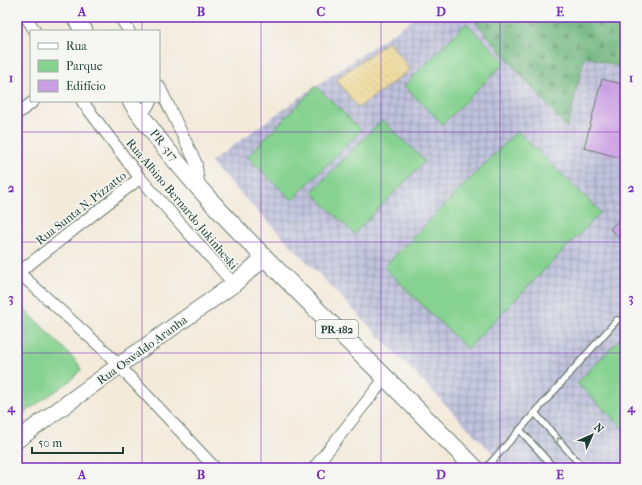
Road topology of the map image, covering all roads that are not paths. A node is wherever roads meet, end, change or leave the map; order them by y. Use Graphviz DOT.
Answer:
graph roads {
  1 [pos="26,17"];
  2 [pos="75,17"];
  3 [pos="120,17"];
  4 [pos="34,30"];
  5 [pos="83,30"];
  6 [pos="128,30"];
  7 [pos="160,90"];
  8 [pos="33,102"];
  9 [pos="83,102"];
  10 [pos="132,102"];
  11 [pos="150,102"];
  12 [pos="17,114"];
  13 [pos="141,116"];
  14 [pos="140,178"];
  15 [pos="199,189"];
  16 [pos="264,258"];
  17 [pos="18,272"];
  18 [pos="234,284"];
  19 [pos="617,320"];
  20 [pos="118,366"];
  21 [pos="386,377"];
  22 [pos="535,413"];
  23 [pos="520,430"];
  24 [pos="17,440"];
  25 [pos="215,468"];
  26 [pos="314,468"];
  27 [pos="475,468"];
  28 [pos="486,468"];
  29 [pos="554,468"];
  30 [pos="583,468"];
  1 -- 4 [label="street"];
  2 -- 5 [label="main road"];
  3 -- 6 [label="street"];
  7 -- 15 [label="street"];
  8 -- 12 [label="street"];
  9 -- 14 [label="street, Rua Albino Bernardo Jukinheski"];
  10 -- 13 [label="main road, PR -317 / PR-182"];
  11 -- 13 [label="street"];
  13 -- 15 [label="main road, PR -317 / PR-182"];
  14 -- 17 [label="street, Rua Sunta N. Pizzatto"];
  14 -- 18 [label="street, Rua Albino Bernardo Jukinheski"];
  15 -- 16 [label="main road, PR-182 / PR-182"];
  16 -- 18 [label="street, Rua Oswaldo Aranha"];
  16 -- 21 [label="main road, PR-182 / PR-182"];
  17 -- 20 [label="street"];
  18 -- 20 [label="street, Rua Oswaldo Aranha"];
  19 -- 22 [label="lane"];
  20 -- 24 [label="street, Rua Oswaldo Aranha"];
  20 -- 25 [label="street"];
  21 -- 26 [label="street"];
  21 -- 27 [label="main road, PR-182 / PR-182"];
  22 -- 23 [label="lane"];
  30 -- 22 [label="lane, one-way"];
  23 -- 28 [label="lane"];
  23 -- 29 [label="lane"];
}
